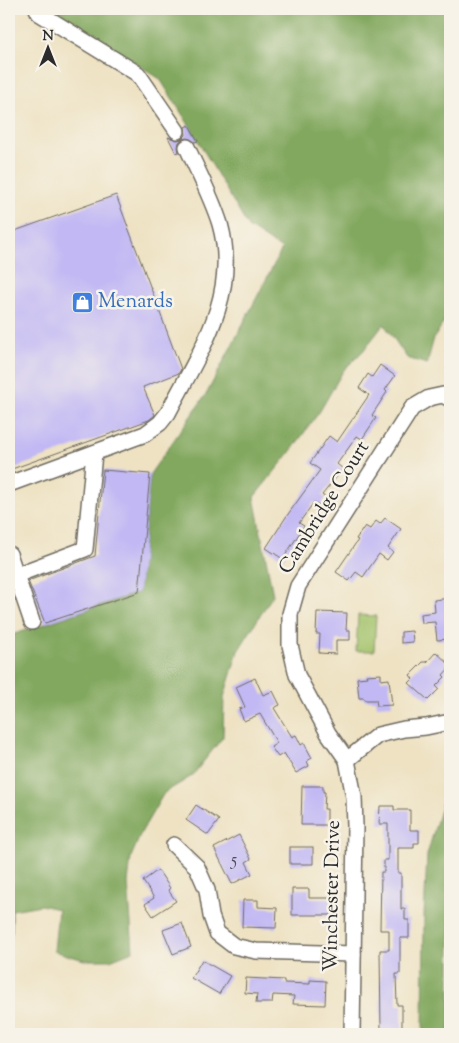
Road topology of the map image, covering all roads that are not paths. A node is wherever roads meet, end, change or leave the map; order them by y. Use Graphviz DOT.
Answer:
graph roads {
  1 [pos="37,9"];
  2 [pos="177,131"];
  3 [pos="187,147"];
  4 [pos="450,398"];
  5 [pos="94,453"];
  6 [pos="9,484"];
  7 [pos="9,554"];
  8 [pos="16,575"];
  9 [pos="32,622"];
  10 [pos="450,722"];
  11 [pos="347,760"];
  12 [pos="174,845"];
  13 [pos="353,954"];
  14 [pos="352,1034"];
  1 -- 2 [label="street"];
  3 -- 5 [label="street"];
  4 -- 11 [label="street, Cambridge Court"];
  5 -- 6 [label="street"];
  5 -- 8 [label="street"];
  7 -- 8 [label="street"];
  8 -- 9 [label="street"];
  10 -- 11 [label="street"];
  11 -- 13 [label="street, Winchester Drive"];
  12 -- 13 [label="street"];
  13 -- 14 [label="street, Winchester Drive"];
}
